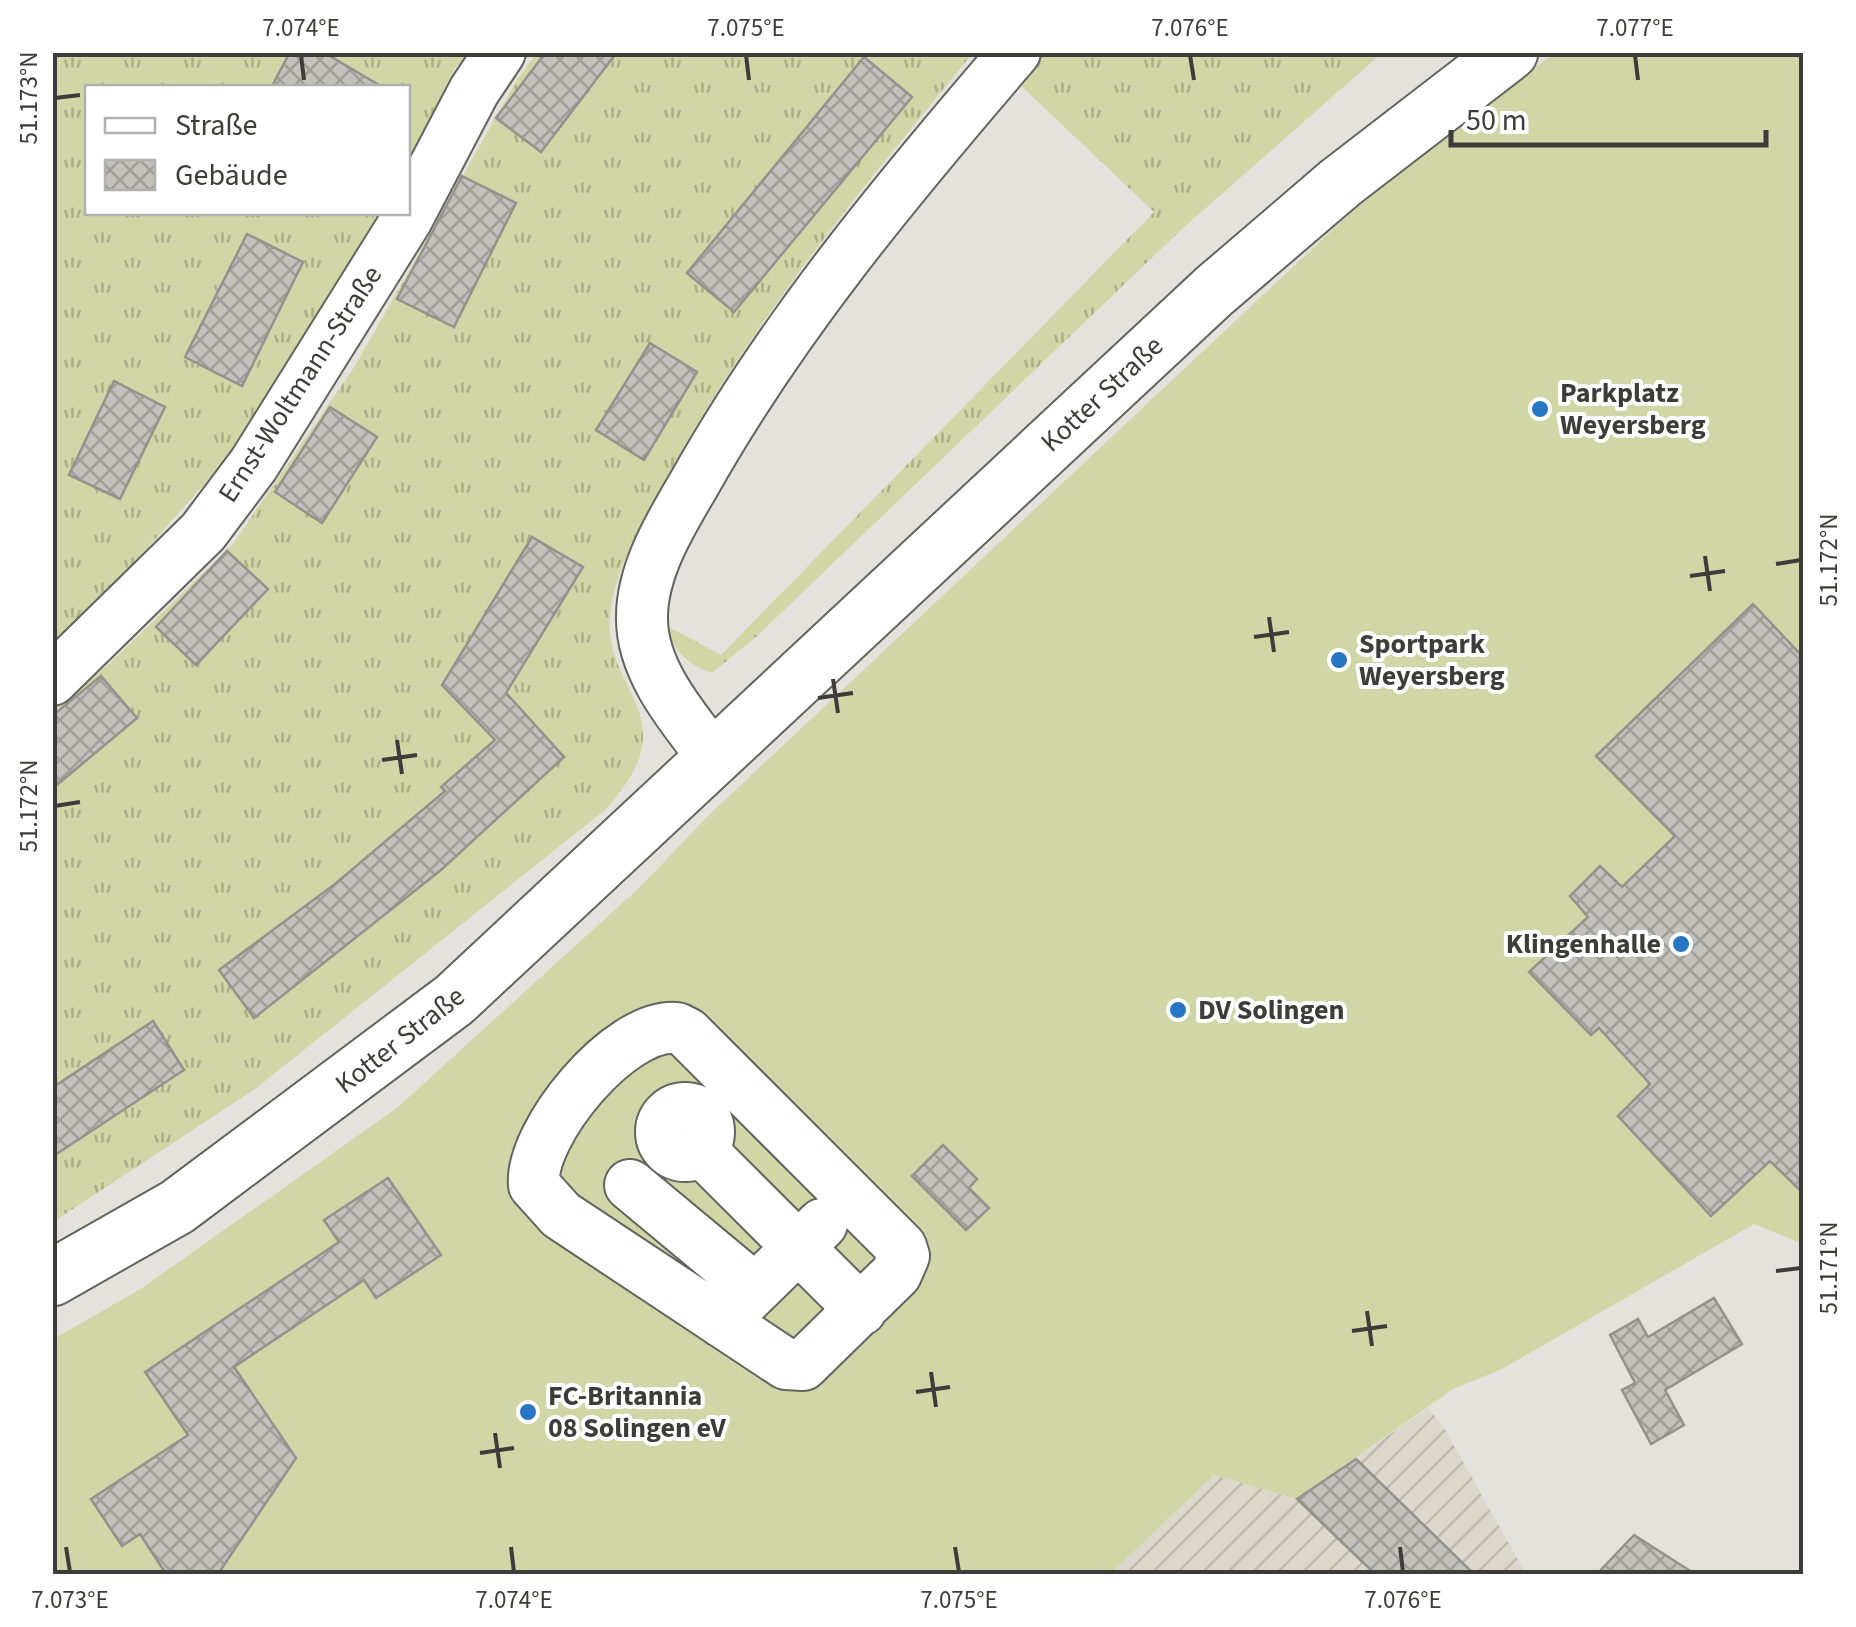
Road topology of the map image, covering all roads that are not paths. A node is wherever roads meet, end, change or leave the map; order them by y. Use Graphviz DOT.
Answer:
graph roads {
  1 [pos="500,52"];
  2 [pos="1016,52"];
  3 [pos="1510,52"];
  4 [pos="410,213"];
  5 [pos="409,215"];
  6 [pos="52,680"];
  7 [pos="713,757"];
  8 [pos="608,1054"];
  9 [pos="774,1120"];
  10 [pos="709,1142"];
  11 [pos="630,1185"];
  12 [pos="850,1196"];
  13 [pos="585,1230"];
  14 [pos="798,1247"];
  15 [pos="713,1254"];
  16 [pos="52,1278"];
  17 [pos="739,1305"];
  18 [pos="860,1310"];
  1 -- 4 [label="street, Ernst-Woltmann-Straße"];
  2 -- 7 [label="street"];
  3 -- 7 [label="street, Kotter Straße"];
  5 -- 6 [label="street, Ernst-Woltmann-Straße"];
  7 -- 16 [label="street, Kotter Straße"];
  8 -- 10 [label="street"];
  8 -- 10 [label="street"];
  8 -- 13 [label="street"];
  9 -- 10 [label="street"];
  9 -- 10 [label="street"];
  9 -- 12 [label="street"];
  10 -- 11 [label="street"];
  10 -- 14 [label="street"];
  10 -- 15 [label="street"];
  11 -- 13 [label="street"];
  11 -- 15 [label="street"];
  12 -- 14 [label="street"];
  12 -- 18 [label="street"];
  13 -- 17 [label="street"];
  14 -- 17 [label="street"];
  14 -- 18 [label="street"];
  15 -- 17 [label="street"];
  17 -- 18 [label="street"];
}
